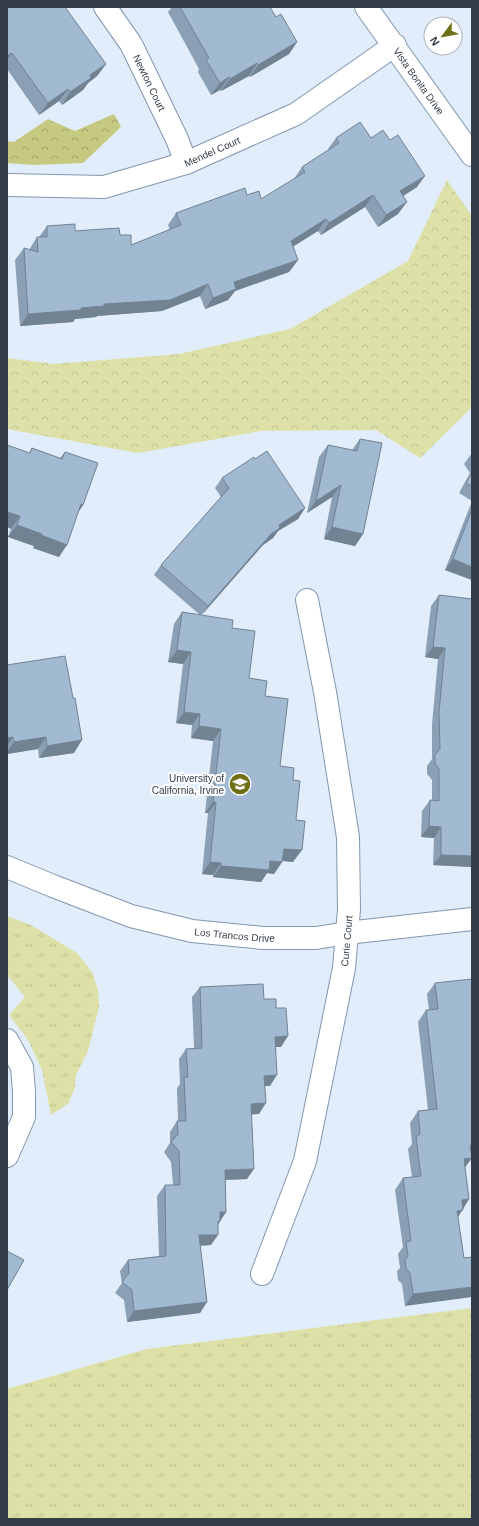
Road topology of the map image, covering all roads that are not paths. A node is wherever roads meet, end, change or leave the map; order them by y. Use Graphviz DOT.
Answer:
graph roads {
  1 [pos="105,7"];
  2 [pos="366,7"];
  3 [pos="395,45"];
  4 [pos="472,154"];
  5 [pos="186,163"];
  6 [pos="7,185"];
  7 [pos="307,600"];
  8 [pos="7,868"];
  9 [pos="472,919"];
  10 [pos="348,933"];
  11 [pos="7,1040"];
  12 [pos="7,1156"];
  13 [pos="262,1274"];
  1 -- 5 [label="street, Newton Court"];
  2 -- 3 [label="street, Vista Bonita Drive"];
  3 -- 4 [label="street, Vista Bonita Drive"];
  3 -- 5 [label="street, Mendel Court"];
  5 -- 6 [label="street, Mendel Court"];
  7 -- 10 [label="street, Curie Court"];
  8 -- 10 [label="street, Los Trancos Drive"];
  9 -- 10 [label="street, Los Trancos Drive"];
  10 -- 13 [label="street, Curie Court"];
  11 -- 12 [label="street"];
}
